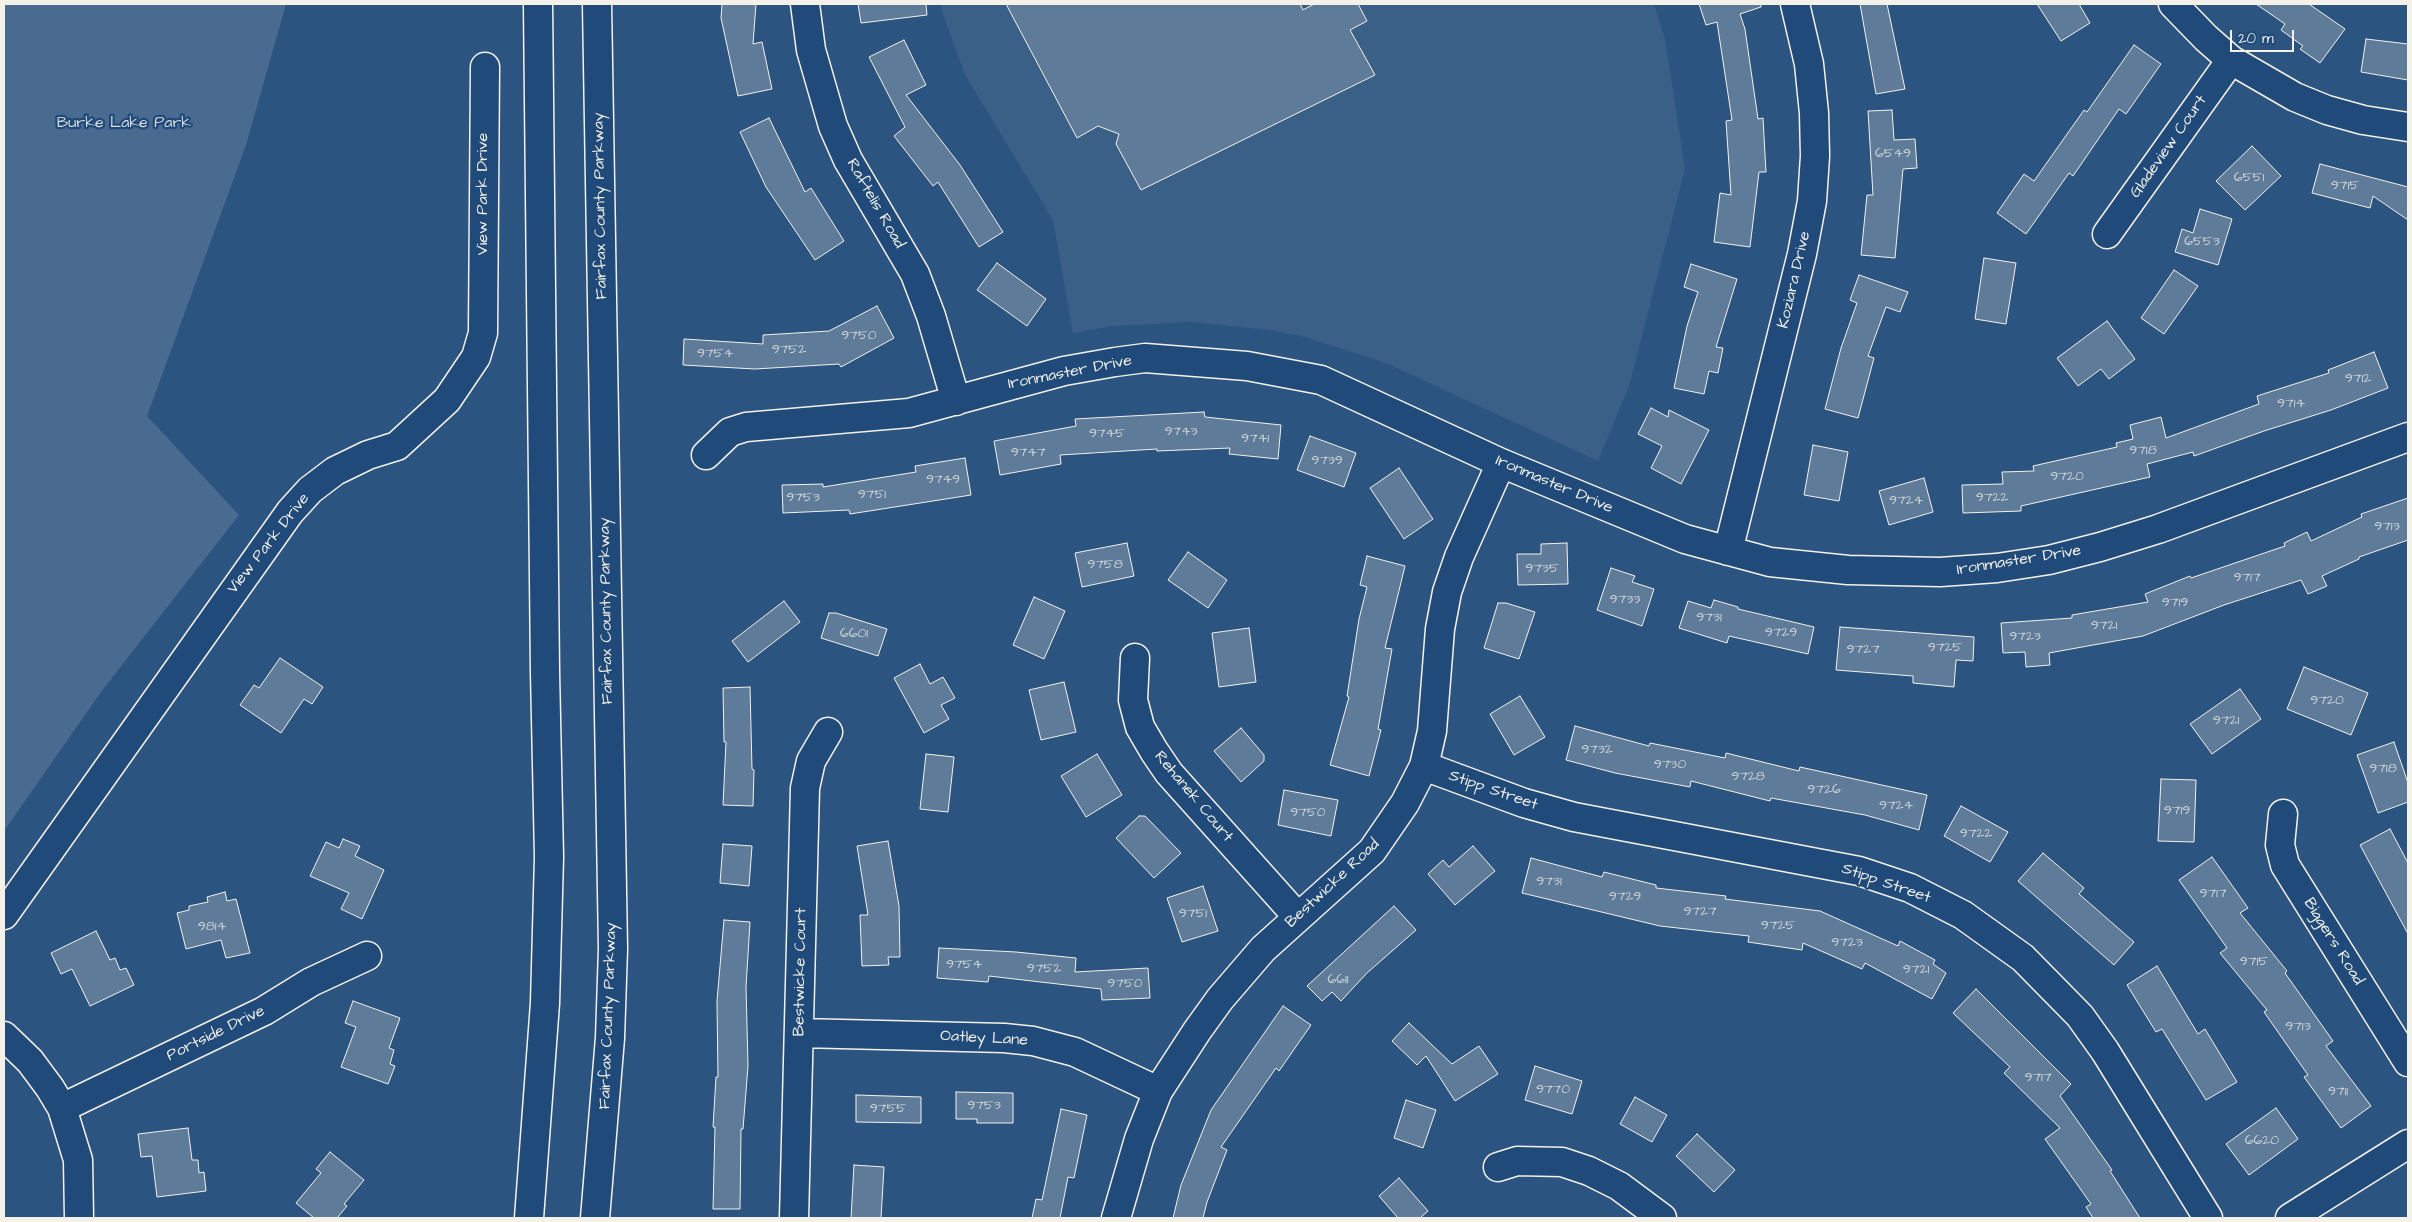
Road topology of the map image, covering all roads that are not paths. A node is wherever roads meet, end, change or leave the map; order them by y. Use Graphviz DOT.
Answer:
graph roads {
  1 [pos="538,4"];
  2 [pos="597,4"];
  3 [pos="805,4"];
  4 [pos="1795,4"];
  5 [pos="2173,4"];
  6 [pos="2231,60"];
  7 [pos="485,67"];
  8 [pos="2408,127"];
  9 [pos="2107,234"];
  10 [pos="956,401"];
  11 [pos="2408,437"];
  12 [pos="706,455"];
  13 [pos="1502,463"];
  14 [pos="1728,551"];
  15 [pos="1135,658"];
  16 [pos="828,732"];
  17 [pos="1424,766"];
  18 [pos="2284,814"];
  19 [pos="4,915"];
  20 [pos="1297,916"];
  21 [pos="367,956"];
  22 [pos="800,1033"];
  23 [pos="4,1036"];
  24 [pos="2408,1062"];
  25 [pos="1158,1091"];
  26 [pos="62,1108"];
  27 [pos="2408,1144"];
  28 [pos="1498,1167"];
  29 [pos="79,1218"];
  30 [pos="529,1218"];
  31 [pos="596,1218"];
  32 [pos="794,1218"];
  33 [pos="1116,1218"];
  34 [pos="1662,1218"];
  35 [pos="2208,1218"];
  36 [pos="2290,1218"];
  1 -- 30 [label="main road"];
  2 -- 31 [label="main road, Fairfax County Parkway"];
  3 -- 10 [label="main road, Raftelis Road"];
  4 -- 14 [label="main road, Koziara Drive"];
  5 -- 6 [label="main road"];
  6 -- 8 [label="main road"];
  6 -- 9 [label="main road, Gladeview Court"];
  7 -- 19 [label="main road, View Park Drive"];
  10 -- 12 [label="main road, Ironmaster Drive"];
  10 -- 13 [label="main road, Ironmaster Drive"];
  11 -- 14 [label="main road, Ironmaster Drive"];
  13 -- 14 [label="main road, Ironmaster Drive"];
  13 -- 17 [label="main road, Bestwicke Road"];
  15 -- 20 [label="main road, Rehanek Court"];
  16 -- 22 [label="main road, Bestwicke Court"];
  17 -- 20 [label="main road, Bestwicke Road"];
  17 -- 35 [label="main road, Stipp Street"];
  18 -- 24 [label="main road, Biggers Road"];
  20 -- 25 [label="main road, Bestwicke Road"];
  21 -- 26 [label="main road, Portside Drive"];
  22 -- 25 [label="main road, Oatley Lane"];
  22 -- 32 [label="main road, Bestwicke Court"];
  23 -- 26 [label="main road"];
  25 -- 33 [label="main road, Bestwicke Road"];
  26 -- 29 [label="main road"];
  27 -- 36 [label="main road"];
  28 -- 34 [label="main road"];
}
